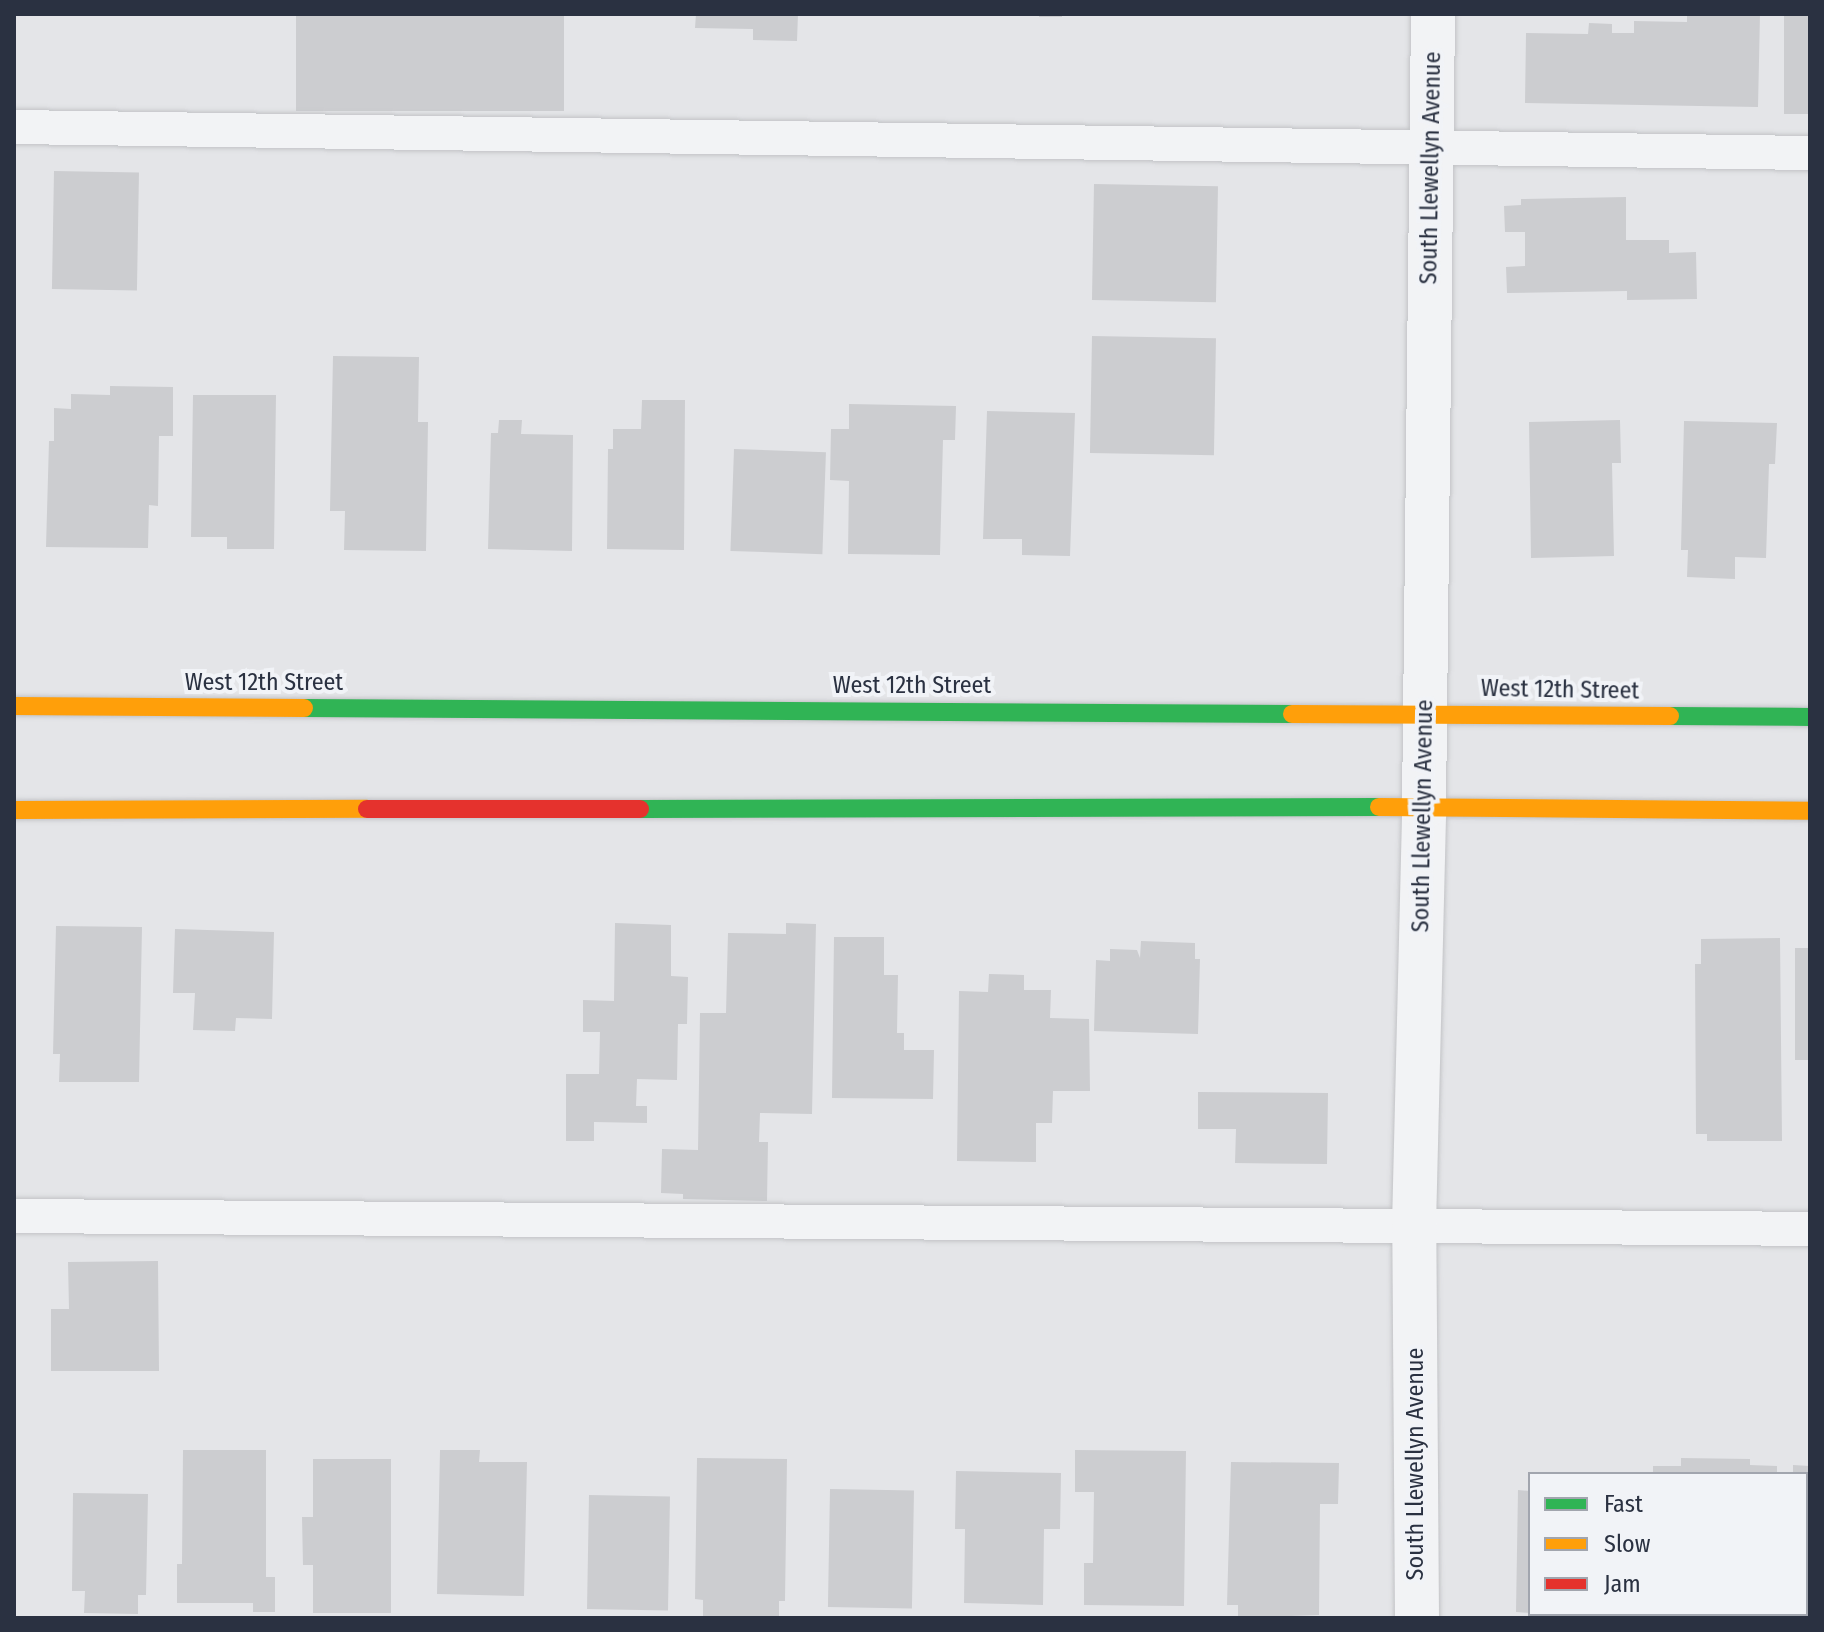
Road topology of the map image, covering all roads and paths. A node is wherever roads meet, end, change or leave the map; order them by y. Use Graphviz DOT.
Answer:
graph roads {
  1 [pos="1433,14"];
  2 [pos="14,127"];
  3 [pos="1431,149"];
  4 [pos="1810,153"];
  5 [pos="14,706"];
  6 [pos="1424,713"];
  7 [pos="1810,717"];
  8 [pos="1424,807"];
  9 [pos="14,810"];
  10 [pos="1810,811"];
  11 [pos="14,1216"];
  12 [pos="1414,1226"];
  13 [pos="1810,1229"];
  14 [pos="1417,1618"];
  1 -- 3 [label="street, South Llewellyn Avenue"];
  2 -- 3 [label="lane"];
  3 -- 4 [label="lane"];
  3 -- 6 [label="street, South Llewellyn Avenue"];
  5 -- 6 [label="main road, West 12th Street"];
  6 -- 7 [label="main road, West 12th Street"];
  6 -- 8 [label="street, South Llewellyn Avenue"];
  8 -- 9 [label="main road"];
  8 -- 10 [label="main road"];
  8 -- 12 [label="street, South Llewellyn Avenue"];
  11 -- 12 [label="lane"];
  12 -- 13 [label="lane"];
  12 -- 14 [label="street, South Llewellyn Avenue"];
}
